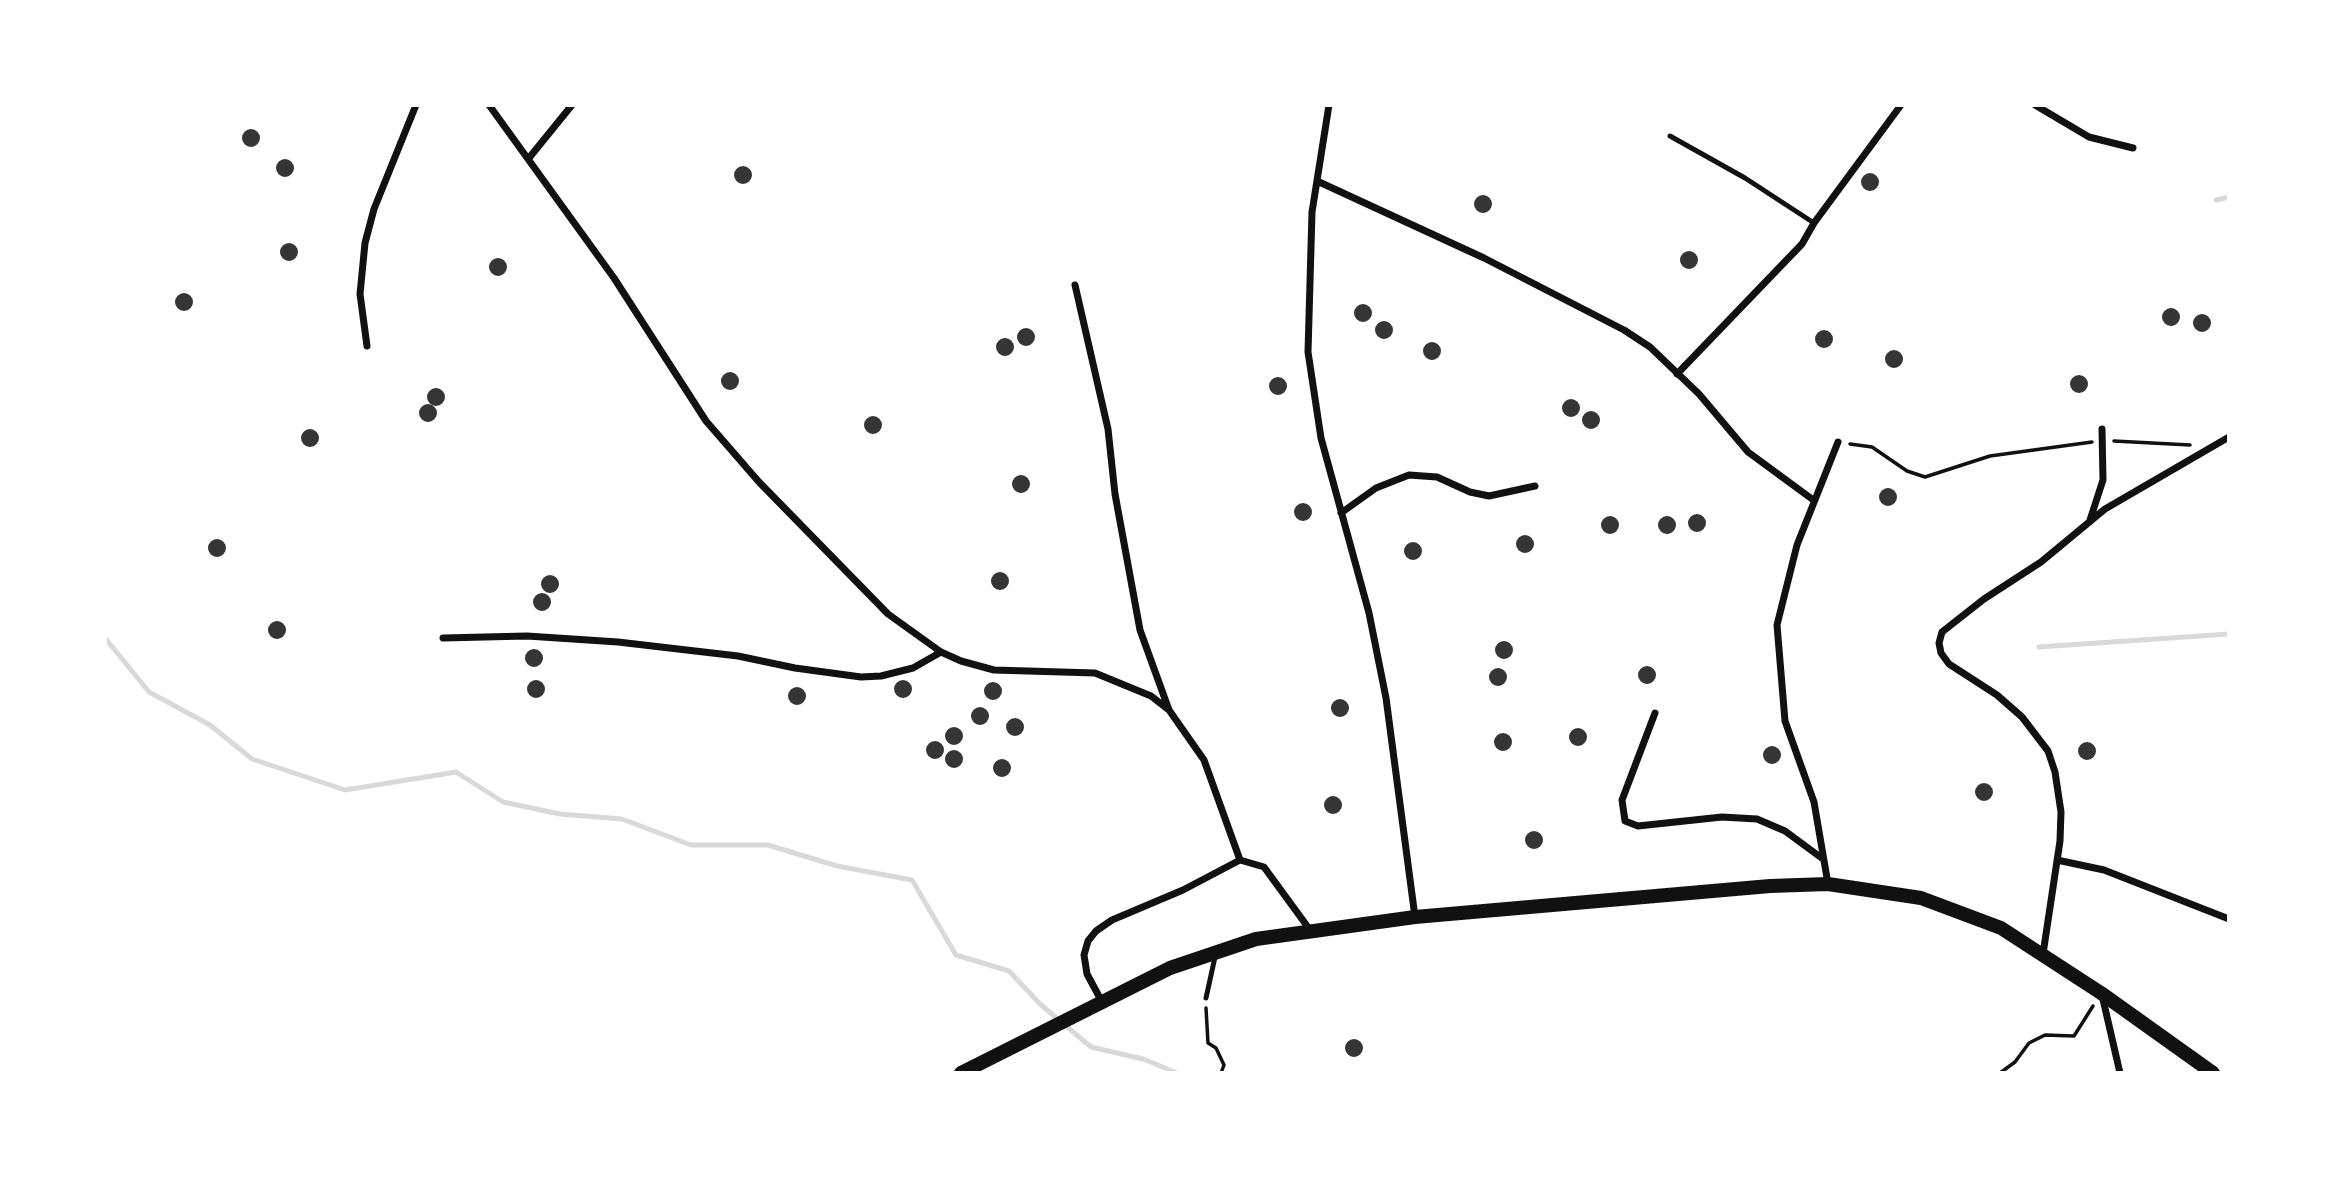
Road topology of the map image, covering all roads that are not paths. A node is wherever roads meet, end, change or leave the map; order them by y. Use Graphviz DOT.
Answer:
graph roads {
  1 [pos="416,105"];
  2 [pos="489,105"];
  3 [pos="572,105"];
  4 [pos="1329,105"];
  5 [pos="1901,105"];
  6 [pos="2035,105"];
  7 [pos="1670,136"];
  8 [pos="2133,148"];
  9 [pos="529,158"];
  10 [pos="1317,181"];
  11 [pos="1814,223"];
  12 [pos="1075,285"];
  13 [pos="368,346"];
  14 [pos="1677,374"];
  15 [pos="2102,429"];
  16 [pos="2229,437"];
  17 [pos="1838,442"];
  18 [pos="1535,486"];
  19 [pos="1812,499"];
  20 [pos="1340,513"];
  21 [pos="2090,521"];
  22 [pos="443,638"];
  23 [pos="941,652"];
  24 [pos="1169,710"];
  25 [pos="1655,713"];
  26 [pos="1823,859"];
  27 [pos="1240,860"];
  28 [pos="2057,860"];
  29 [pos="1828,884"];
  30 [pos="1415,917"];
  31 [pos="2229,919"];
  32 [pos="1310,930"];
  33 [pos="1216,950"];
  34 [pos="2043,954"];
  35 [pos="2101,993"];
  36 [pos="1206,998"];
  37 [pos="1095,1004"];
  38 [pos="961,1073"];
  39 [pos="2120,1073"];
  40 [pos="2213,1073"];
  1 -- 13 [label="street"];
  2 -- 9 [label="street"];
  3 -- 9 [label="street"];
  4 -- 10 [label="street"];
  5 -- 11 [label="street"];
  6 -- 8 [label="street"];
  7 -- 11 [label="lane"];
  9 -- 23 [label="street"];
  10 -- 14 [label="street"];
  10 -- 20 [label="street"];
  11 -- 14 [label="street"];
  12 -- 24 [label="street"];
  14 -- 19 [label="street"];
  15 -- 21 [label="street"];
  16 -- 21 [label="street"];
  17 -- 19 [label="street"];
  18 -- 20 [label="street"];
  19 -- 26 [label="street"];
  20 -- 30 [label="street"];
  21 -- 28 [label="street"];
  22 -- 23 [label="street"];
  23 -- 24 [label="street"];
  24 -- 27 [label="street"];
  25 -- 26 [label="street"];
  26 -- 29 [label="street"];
  27 -- 32 [label="street"];
  27 -- 37 [label="street"];
  28 -- 31 [label="street"];
  28 -- 34 [label="street"];
  29 -- 30 [label="main road"];
  29 -- 34 [label="main road"];
  30 -- 32 [label="main road"];
  32 -- 33 [label="main road"];
  33 -- 36 [label="lane"];
  33 -- 37 [label="main road"];
  34 -- 35 [label="main road"];
  35 -- 39 [label="street"];
  35 -- 40 [label="main road"];
  37 -- 38 [label="main road"];
}
